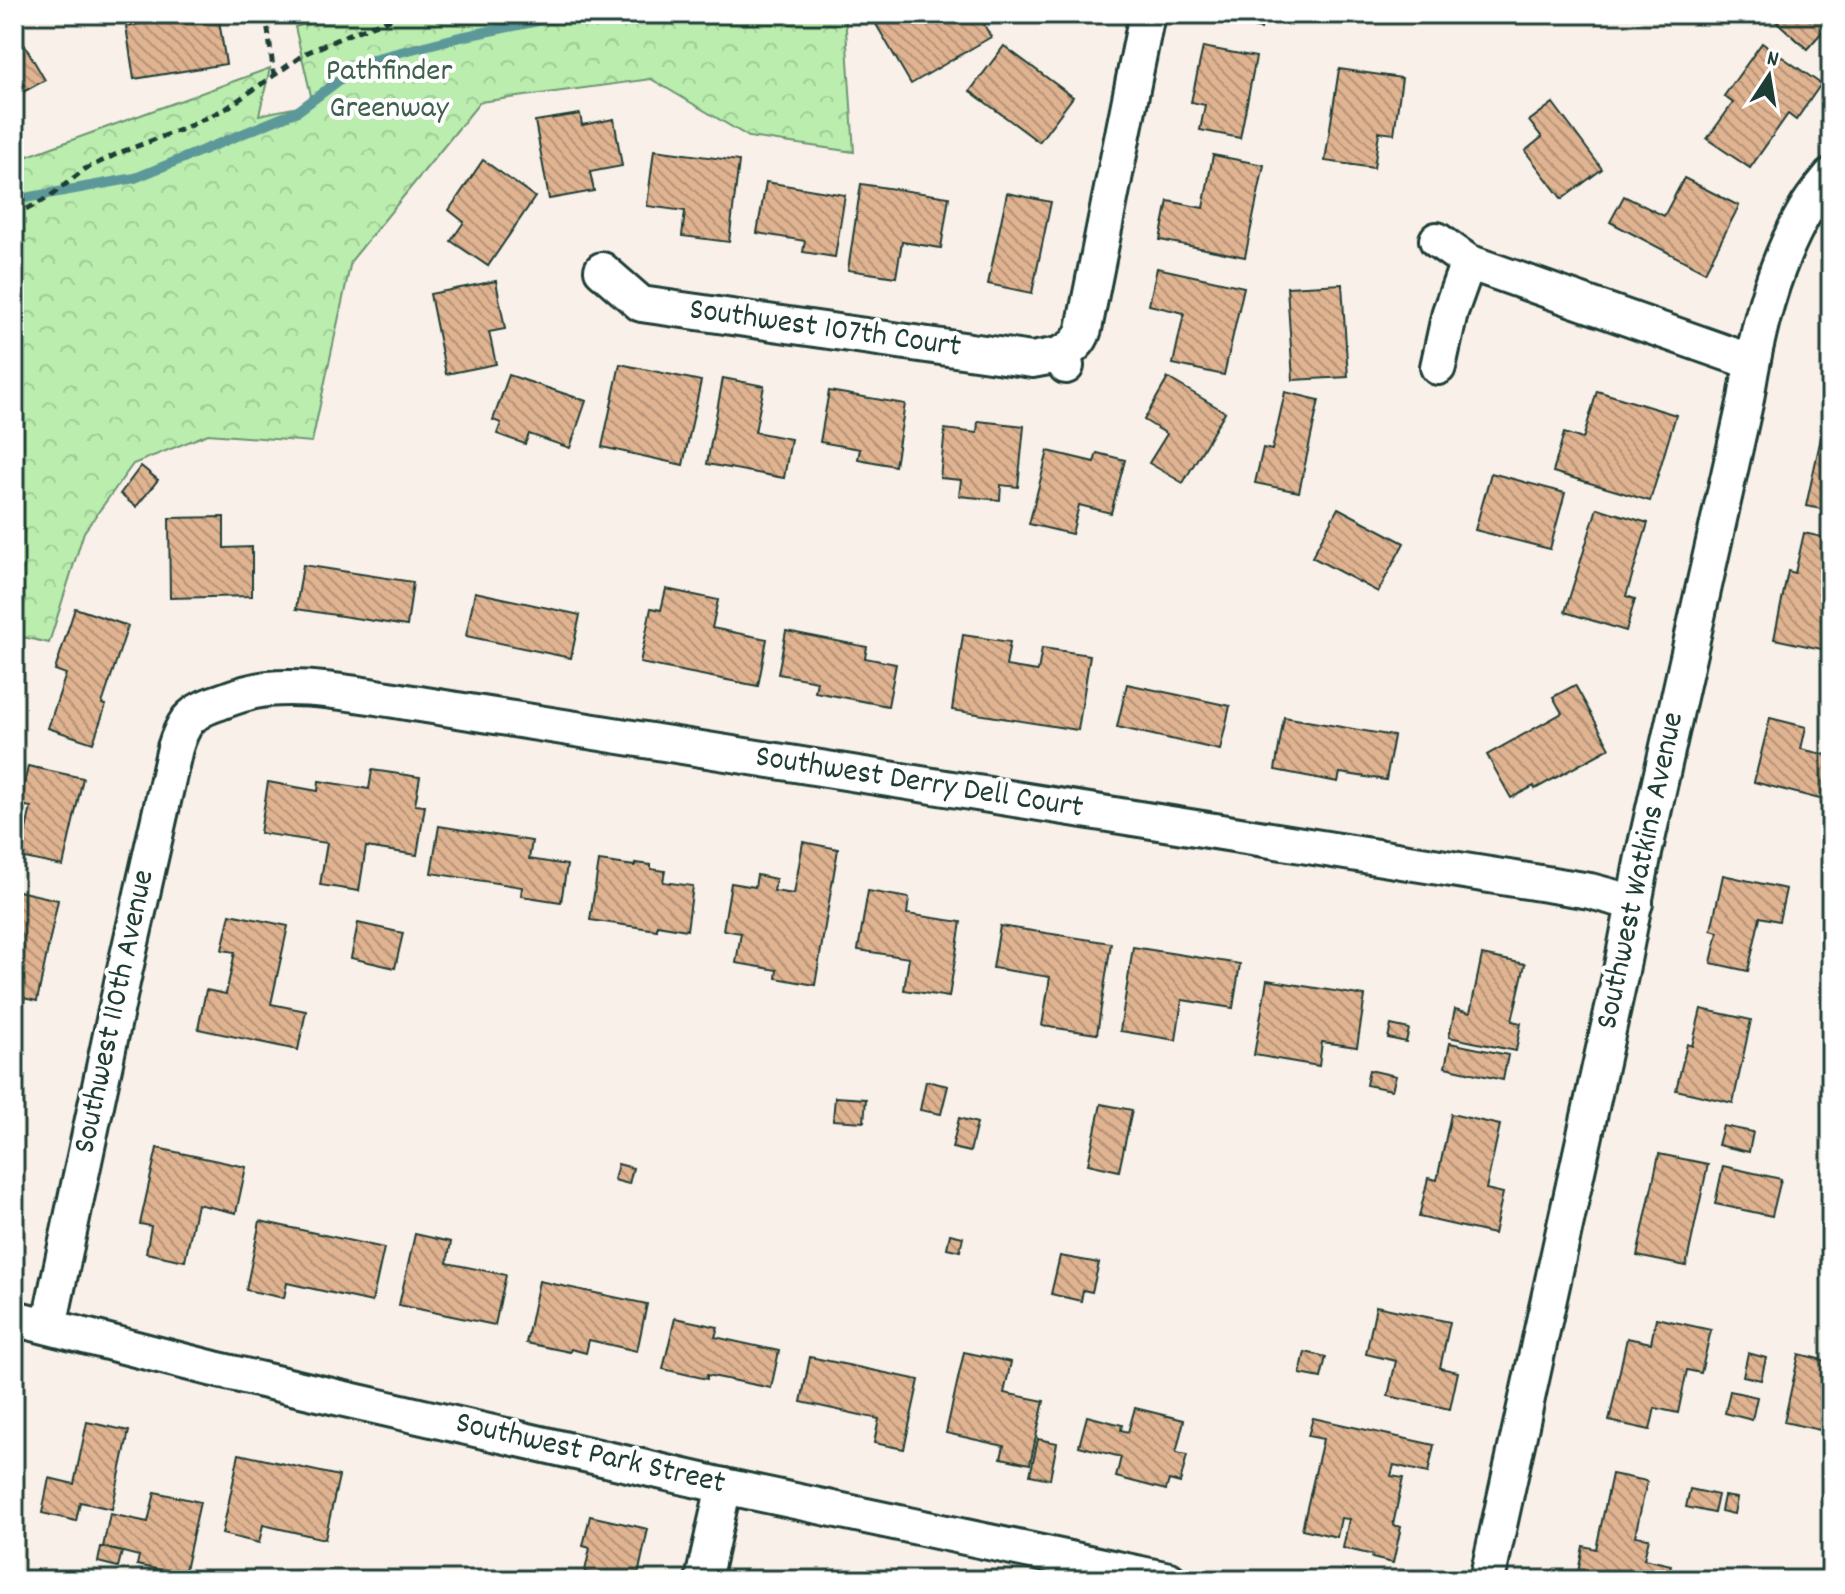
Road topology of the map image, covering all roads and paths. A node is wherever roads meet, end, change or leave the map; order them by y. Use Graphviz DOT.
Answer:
graph roads {
  1 [pos="266,14"];
  2 [pos="405,14"];
  3 [pos="1147,14"];
  4 [pos="275,77"];
  5 [pos="1831,176"];
  6 [pos="14,216"];
  7 [pos="1437,240"];
  8 [pos="1468,262"];
  9 [pos="602,270"];
  10 [pos="1752,362"];
  11 [pos="1438,367"];
  12 [pos="204,708"];
  13 [pos="1635,903"];
  14 [pos="14,1318"];
  15 [pos="49,1326"];
  16 [pos="724,1486"];
  17 [pos="703,1580"];
  18 [pos="1169,1580"];
  19 [pos="1487,1580"];
  1 -- 4 [label="path"];
  2 -- 4 [label="path"];
  3 -- 9 [label="street, Southwest 107th Court"];
  4 -- 6 [label="path"];
  5 -- 10 [label="street, Southwest Watkins Avenue"];
  7 -- 8 [label="street"];
  8 -- 10 [label="street"];
  8 -- 11 [label="street"];
  10 -- 13 [label="street, Southwest Watkins Avenue"];
  12 -- 13 [label="street, Southwest Derry Dell Court"];
  12 -- 15 [label="street, Southwest 110th Avenue"];
  13 -- 19 [label="street, Southwest Watkins Avenue"];
  14 -- 15 [label="street, Southwest Park Street"];
  15 -- 16 [label="street, Southwest Park Street"];
  16 -- 17 [label="street"];
  16 -- 18 [label="street, Southwest Park Street"];
}
